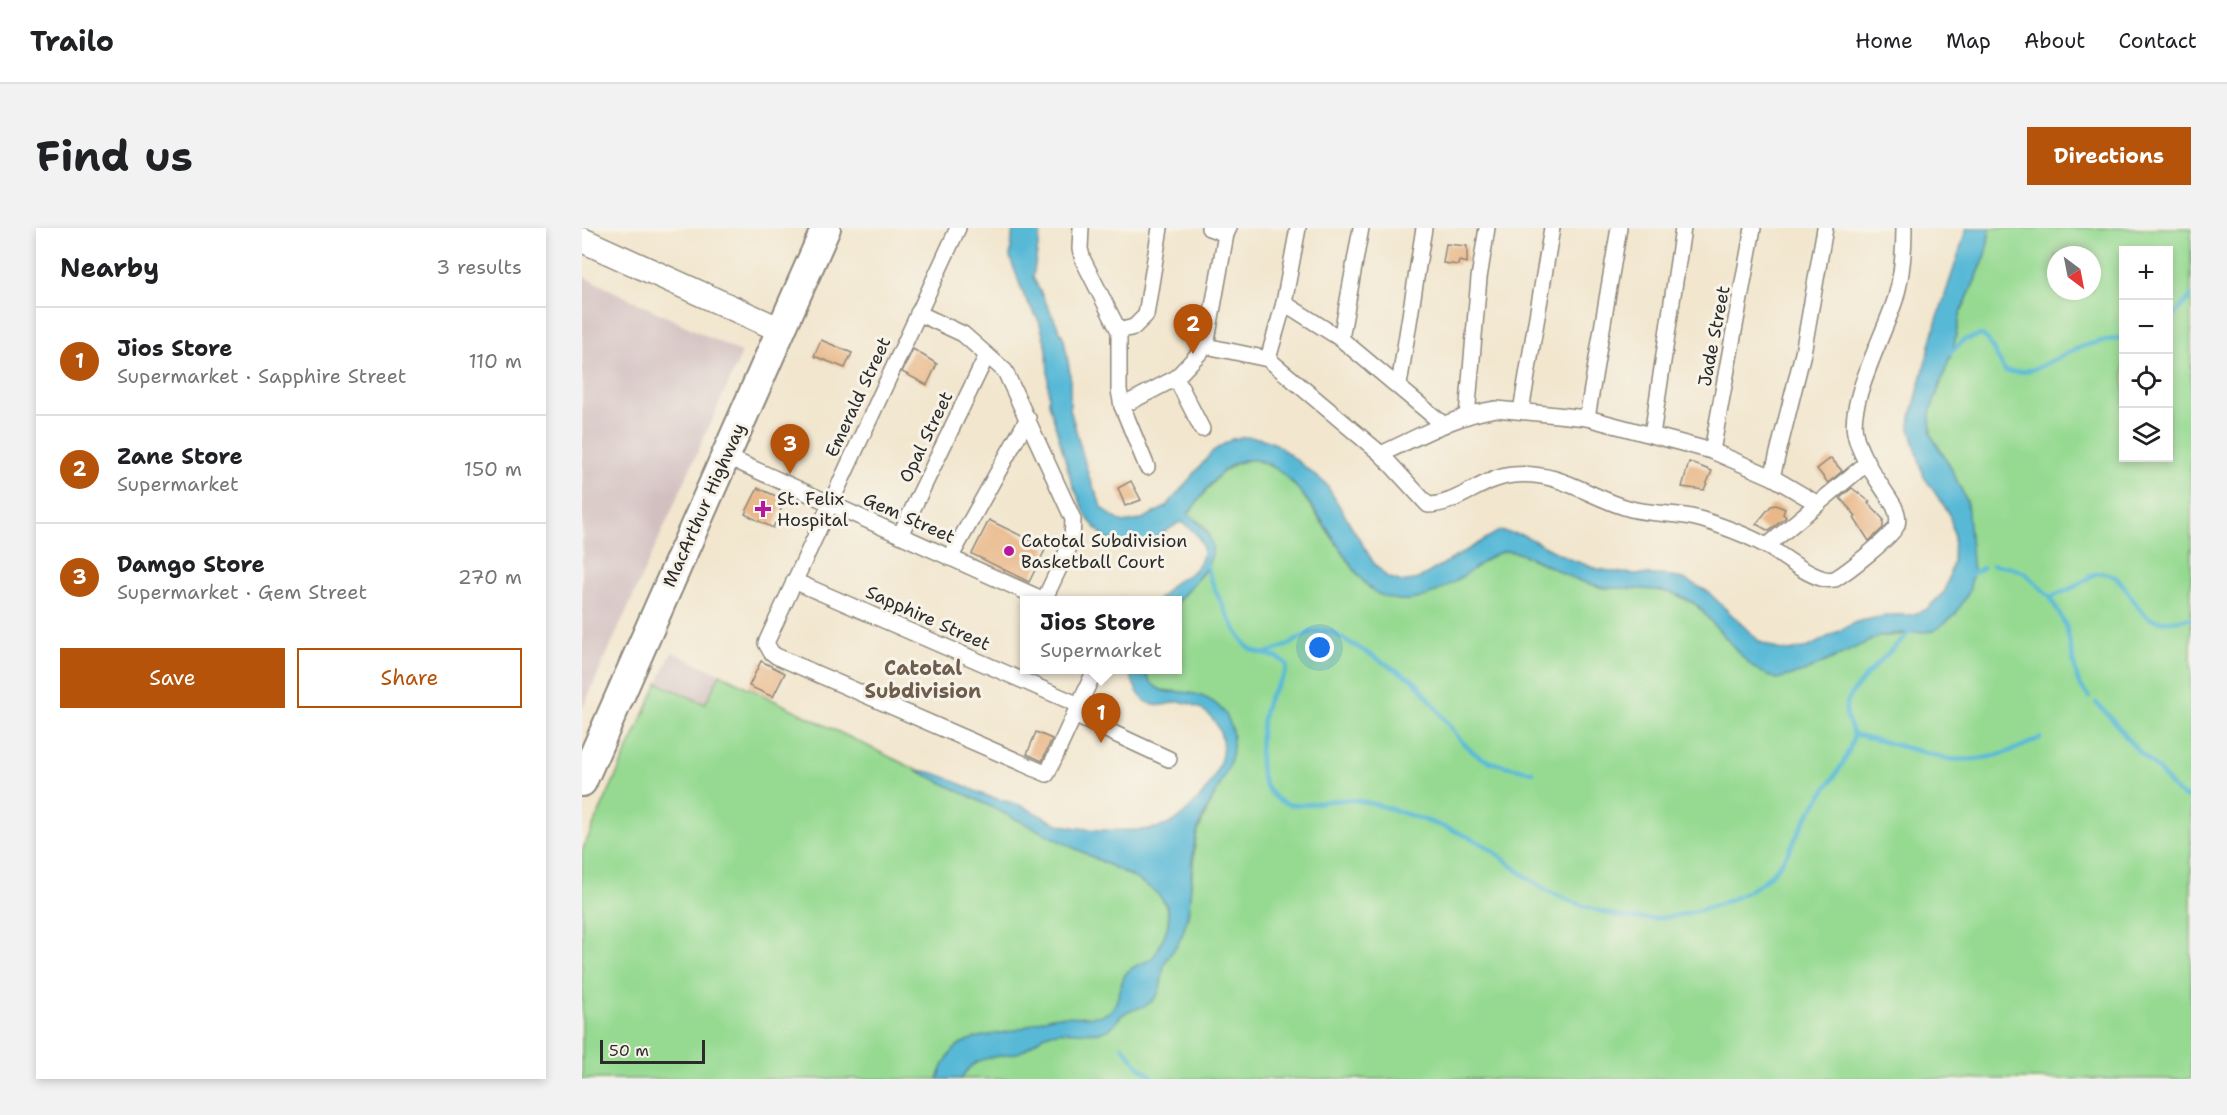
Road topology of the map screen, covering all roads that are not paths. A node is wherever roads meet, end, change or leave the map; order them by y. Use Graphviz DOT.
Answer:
graph roads {
  1 [pos="826,228"];
  2 [pos="958,228"];
  3 [pos="1082,228"];
  4 [pos="1160,228"];
  5 [pos="1209,228"];
  6 [pos="1298,228"];
  7 [pos="1360,228"];
  8 [pos="1424,228"];
  9 [pos="1487,228"];
  10 [pos="1552,228"];
  11 [pos="1619,228"];
  12 [pos="1683,228"];
  13 [pos="1753,228"];
  14 [pos="1825,228"];
  15 [pos="1904,228"];
  16 [pos="1227,231"];
  17 [pos="582,240"];
  18 [pos="1284,303"];
  19 [pos="918,313"];
  20 [pos="781,330"];
  21 [pos="1119,331"];
  22 [pos="1341,339"];
  23 [pos="1206,346"];
  24 [pos="987,355"];
  25 [pos="1268,359"];
  26 [pos="1176,378"];
  27 [pos="1399,385"];
  28 [pos="1122,406"];
  29 [pos="1521,411"];
  30 [pos="1467,416"];
  31 [pos="1028,418"];
  32 [pos="1587,418"];
  33 [pos="1444,424"];
  34 [pos="1202,429"];
  35 [pos="1652,435"];
  36 [pos="1712,451"];
  37 [pos="1382,454"];
  38 [pos="725,456"];
  39 [pos="1868,462"];
  40 [pos="1148,467"];
  41 [pos="1772,477"];
  42 [pos="829,504"];
  43 [pos="1818,504"];
  44 [pos="900,535"];
  45 [pos="1767,546"];
  46 [pos="950,558"];
  47 [pos="794,581"];
  48 [pos="1035,596"];
  49 [pos="1046,596"];
  50 [pos="1093,674"];
  51 [pos="1076,710"];
  52 [pos="1169,759"];
  53 [pos="582,783"];
  1 -- 20 [label="highway, MacArthur Highway"];
  2 -- 19 [label="street, Emerald Street"];
  3 -- 21 [label="street"];
  4 -- 21 [label="street"];
  5 -- 16 [label="street"];
  6 -- 18 [label="street"];
  7 -- 22 [label="street"];
  8 -- 27 [label="street"];
  9 -- 30 [label="street"];
  10 -- 29 [label="street"];
  11 -- 32 [label="street"];
  12 -- 35 [label="street"];
  13 -- 36 [label="street, Jade Street"];
  14 -- 41 [label="street"];
  15 -- 39 [label="street"];
  16 -- 23 [label="street"];
  17 -- 20 [label="main road"];
  18 -- 22 [label="street"];
  18 -- 25 [label="street"];
  19 -- 24 [label="street"];
  19 -- 42 [label="street, Emerald Street"];
  20 -- 38 [label="highway, MacArthur Highway"];
  21 -- 28 [label="street"];
  22 -- 27 [label="street"];
  23 -- 25 [label="street"];
  23 -- 26 [label="street"];
  24 -- 31 [label="street"];
  24 -- 44 [label="street, Opal Street"];
  25 -- 37 [label="street"];
  26 -- 28 [label="street"];
  26 -- 34 [label="street"];
  27 -- 33 [label="street"];
  28 -- 40 [label="street"];
  29 -- 30 [label="street"];
  29 -- 32 [label="street"];
  30 -- 33 [label="street"];
  31 -- 46 [label="street"];
  31 -- 49 [label="street"];
  32 -- 35 [label="street"];
  33 -- 37 [label="street"];
  35 -- 36 [label="street"];
  36 -- 41 [label="street"];
  37 -- 45 [label="street"];
  38 -- 42 [label="street, Gem Street"];
  38 -- 53 [label="highway, MacArthur Highway"];
  39 -- 43 [label="street"];
  39 -- 45 [label="street"];
  41 -- 43 [label="street"];
  42 -- 44 [label="street, Gem Street"];
  42 -- 47 [label="street, Emerald Street"];
  43 -- 45 [label="street"];
  44 -- 46 [label="street, Gem Street"];
  46 -- 48 [label="street, Gem Street"];
  47 -- 51 [label="street, Sapphire Street"];
  47 -- 51 [label="street, Emerald Street"];
  50 -- 51 [label="street"];
  51 -- 52 [label="street, Sapphire Street"];
}
